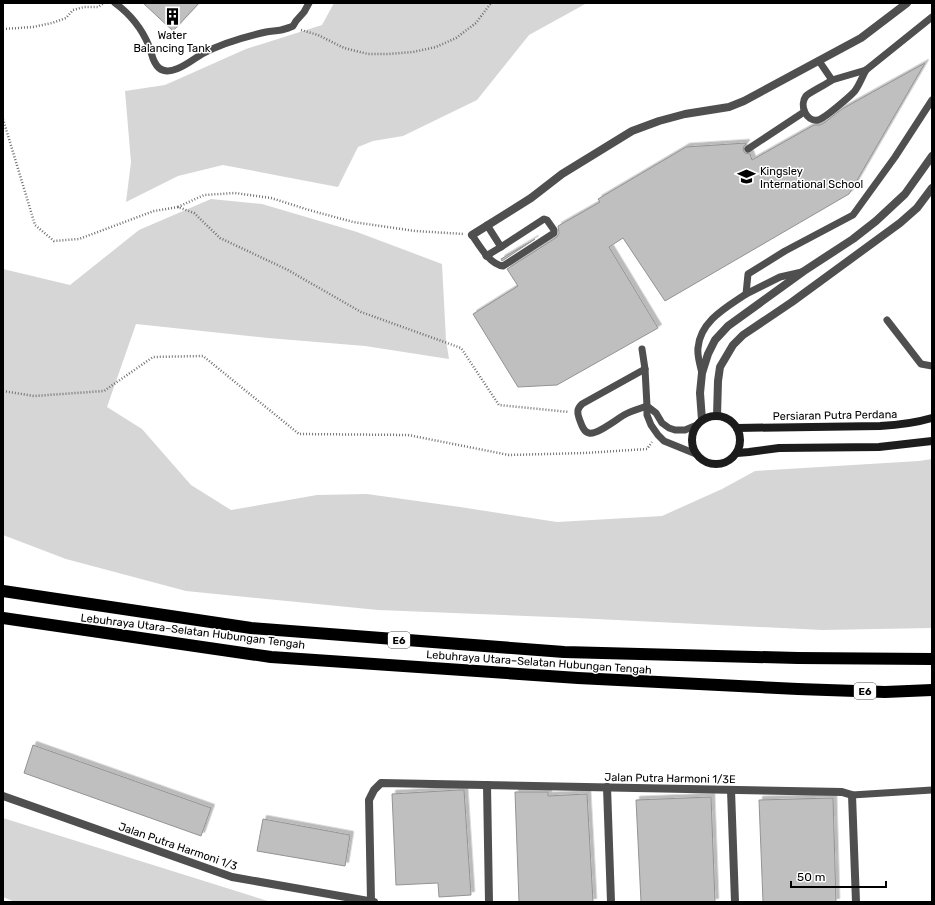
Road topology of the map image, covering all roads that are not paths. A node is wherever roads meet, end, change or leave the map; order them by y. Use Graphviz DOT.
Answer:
graph roads {
  1 [pos="115,3"];
  2 [pos="309,3"];
  3 [pos="907,3"];
  4 [pos="932,17"];
  5 [pos="819,61"];
  6 [pos="866,70"];
  7 [pos="832,80"];
  8 [pos="932,100"];
  9 [pos="804,112"];
  10 [pos="748,149"];
  11 [pos="932,156"];
  12 [pos="932,188"];
  13 [pos="488,225"];
  14 [pos="472,235"];
  15 [pos="501,247"];
  16 [pos="486,256"];
  17 [pos="804,271"];
  18 [pos="746,294"];
  19 [pos="887,320"];
  20 [pos="642,349"];
  21 [pos="932,366"];
  22 [pos="645,369"];
  23 [pos="702,373"];
  24 [pos="647,406"];
  25 [pos="717,416"];
  26 [pos="932,418"];
  27 [pos="699,422"];
  28 [pos="737,428"];
  29 [pos="932,441"];
  30 [pos="737,453"];
  31 [pos="696,454"];
  32 [pos="3,591"];
  33 [pos="3,618"];
  34 [pos="932,658"];
  35 [pos="932,690"];
  36 [pos="487,785"];
  37 [pos="607,787"];
  38 [pos="731,790"];
  39 [pos="932,790"];
  40 [pos="852,795"];
  41 [pos="3,796"];
  42 [pos="372,901"];
  43 [pos="489,902"];
  44 [pos="611,902"];
  45 [pos="736,902"];
  46 [pos="856,902"];
  1 -- 2 [label="lane"];
  3 -- 5 [label="street"];
  4 -- 6 [label="lane"];
  5 -- 7 [label="lane"];
  5 -- 13 [label="street"];
  6 -- 7 [label="lane"];
  6 -- 9 [label="lane"];
  7 -- 9 [label="lane"];
  8 -- 18 [label="lane"];
  9 -- 10 [label="lane"];
  11 -- 17 [label="street"];
  12 -- 25 [label="street"];
  13 -- 14 [label="street"];
  13 -- 15 [label="lane"];
  14 -- 16 [label="lane"];
  15 -- 16 [label="lane"];
  15 -- 16 [label="lane"];
  17 -- 18 [label="lane"];
  17 -- 23 [label="street"];
  18 -- 23 [label="lane"];
  19 -- 21 [label="lane"];
  20 -- 22 [label="lane"];
  22 -- 24 [label="lane"];
  22 -- 24 [label="lane"];
  23 -- 27 [label="street"];
  24 -- 27 [label="lane"];
  24 -- 31 [label="lane"];
  25 -- 27 [label="main road"];
  25 -- 28 [label="main road"];
  26 -- 28 [label="main road, Persiaran Putra Perdana"];
  27 -- 31 [label="main road"];
  28 -- 30 [label="main road"];
  29 -- 30 [label="main road"];
  30 -- 31 [label="main road"];
  32 -- 34 [label="highway, Lebuhraya Utara–Selatan Hubungan Tengah / E6"];
  33 -- 35 [label="highway, Lebuhraya Utara–Selatan Hubungan Tengah / E6"];
  36 -- 37 [label="street, Jalan Putra Harmoni 1/3E"];
  36 -- 42 [label="street, Jalan Putra Harmoni 1/3E"];
  36 -- 43 [label="street"];
  37 -- 38 [label="street, Jalan Putra Harmoni 1/3E"];
  37 -- 44 [label="street"];
  38 -- 40 [label="street, Jalan Putra Harmoni 1/3E"];
  38 -- 45 [label="street"];
  39 -- 40 [label="lane"];
  40 -- 46 [label="street"];
  41 -- 42 [label="street, Jalan Putra Harmoni 1/3"];
}
